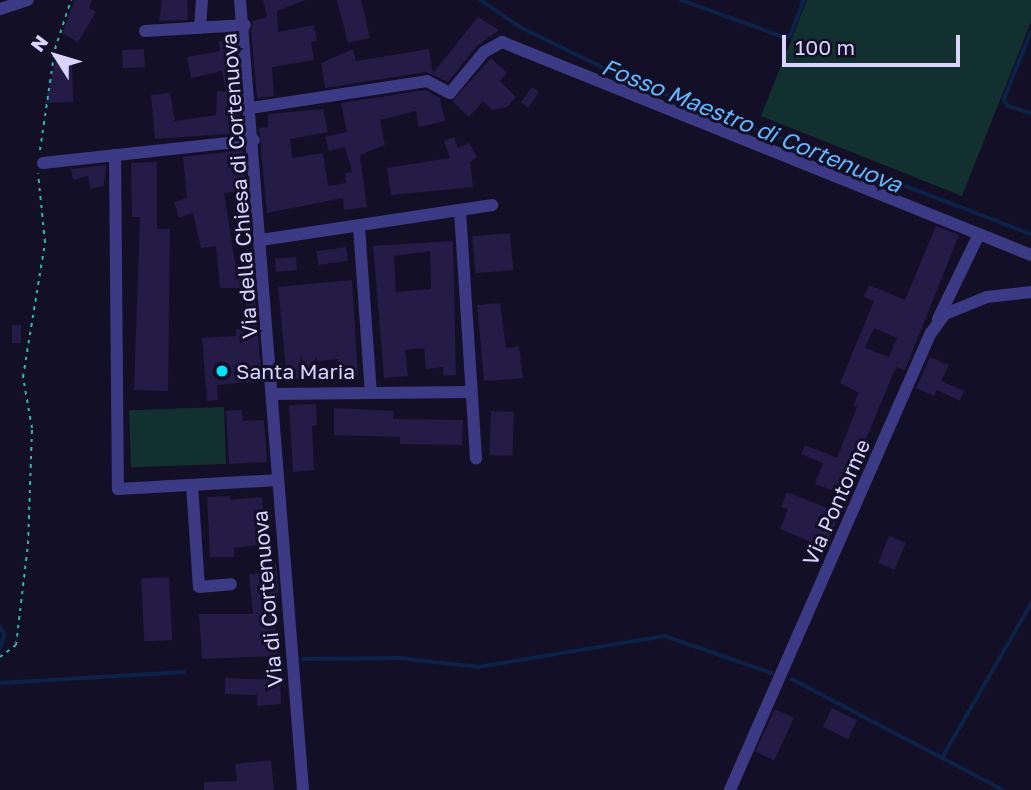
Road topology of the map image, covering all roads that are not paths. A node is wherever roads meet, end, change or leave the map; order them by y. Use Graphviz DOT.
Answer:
graph roads {
  1 [pos="28,0"];
  2 [pos="202,0"];
  3 [pos="242,3"];
  4 [pos="0,9"];
  5 [pos="245,25"];
  6 [pos="200,28"];
  7 [pos="145,31"];
  8 [pos="251,108"];
  9 [pos="254,140"];
  10 [pos="116,155"];
  11 [pos="41,159"];
  12 [pos="492,205"];
  13 [pos="460,211"];
  14 [pos="359,227"];
  15 [pos="979,234"];
  16 [pos="261,240"];
  17 [pos="1031,255"];
  18 [pos="1031,292"];
  19 [pos="931,333"];
  20 [pos="470,392"];
  21 [pos="371,393"];
  22 [pos="275,399"];
  23 [pos="476,458"];
  24 [pos="277,480"];
  25 [pos="192,485"];
  26 [pos="231,584"];
  27 [pos="303,790"];
  28 [pos="730,790"];
  1 -- 4 [label="street"];
  2 -- 6 [label="street"];
  3 -- 5 [label="street, Via della Chiesa di Cortenuova"];
  5 -- 6 [label="street"];
  5 -- 8 [label="street, Via della Chiesa di Cortenuova"];
  6 -- 7 [label="street"];
  8 -- 9 [label="street, Via della Chiesa di Cortenuova"];
  8 -- 15 [label="street"];
  9 -- 10 [label="street"];
  9 -- 16 [label="street, Via della Chiesa di Cortenuova"];
  10 -- 11 [label="street"];
  10 -- 25 [label="street"];
  12 -- 13 [label="street"];
  13 -- 14 [label="street"];
  13 -- 20 [label="street"];
  14 -- 16 [label="street"];
  14 -- 21 [label="street"];
  15 -- 17 [label="street"];
  15 -- 19 [label="street"];
  16 -- 22 [label="street, Via della Chiesa di Cortenuova"];
  18 -- 19 [label="street, Via Pontorme"];
  19 -- 28 [label="street, Via Pontorme"];
  20 -- 21 [label="street"];
  20 -- 23 [label="street"];
  21 -- 22 [label="street"];
  22 -- 24 [label="street, Via di Cortenuova"];
  24 -- 25 [label="street"];
  24 -- 27 [label="street, Via di Cortenuova"];
  25 -- 26 [label="street"];
}
